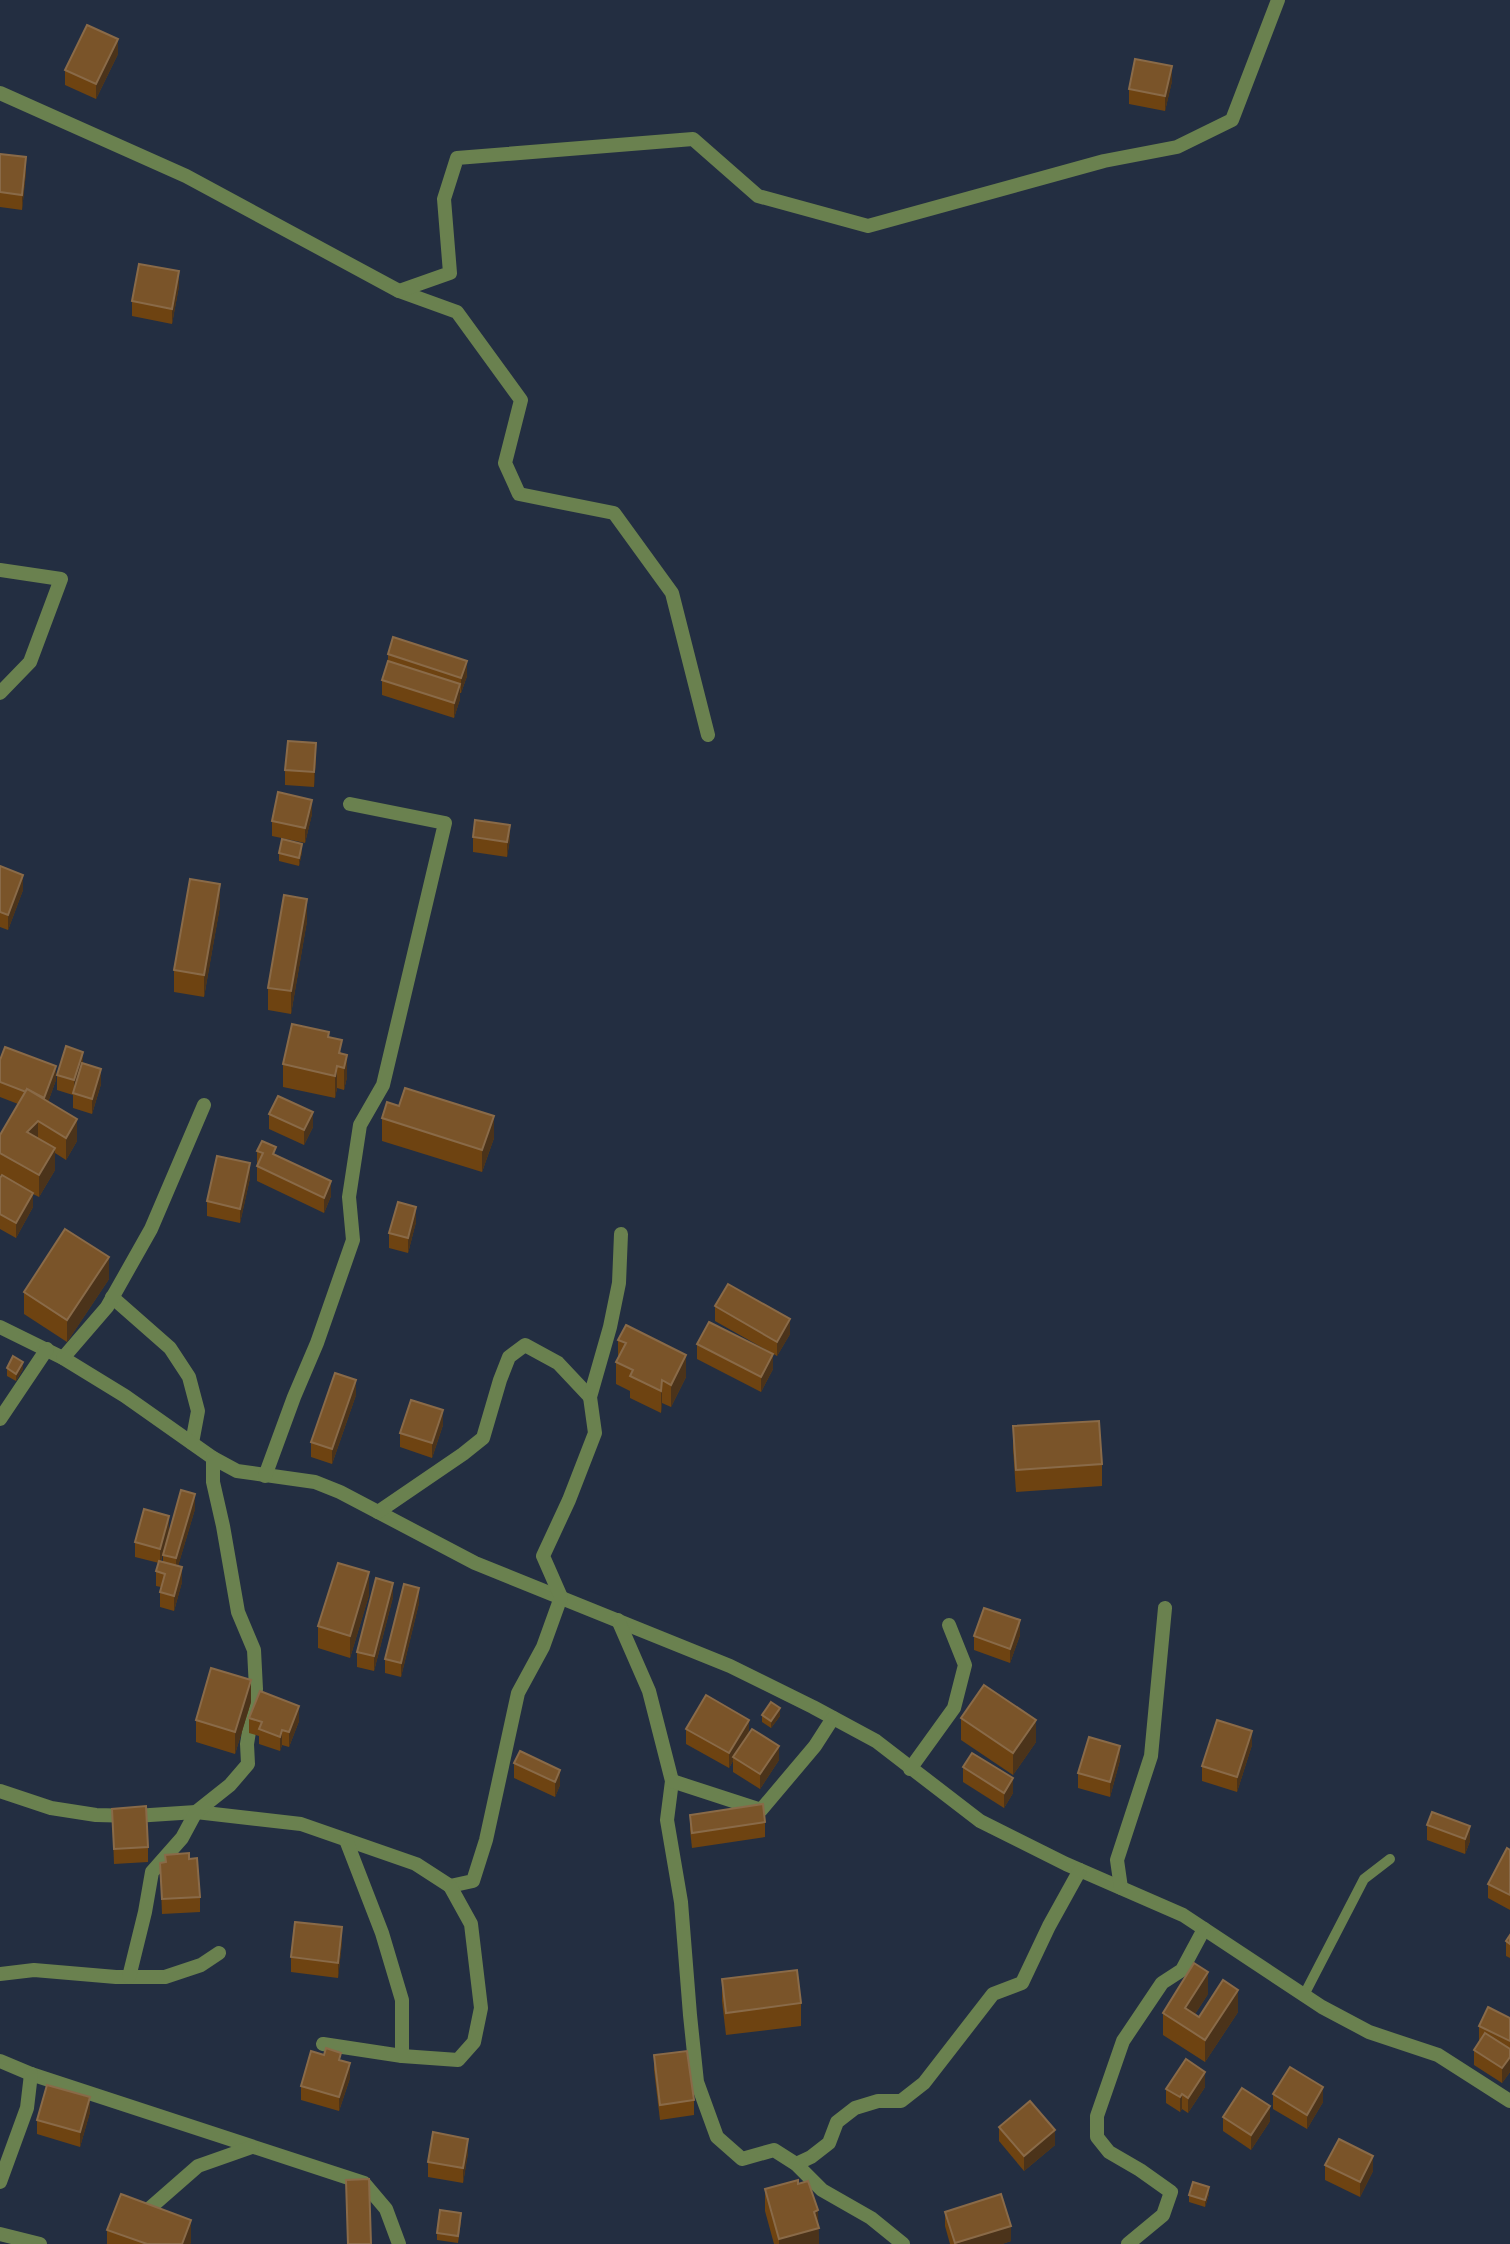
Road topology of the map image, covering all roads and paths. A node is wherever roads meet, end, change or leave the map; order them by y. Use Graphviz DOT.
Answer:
graph roads {
  1 [pos="1278,0"];
  2 [pos="0,93"];
  3 [pos="399,292"];
  4 [pos="0,570"];
  5 [pos="0,693"];
  6 [pos="708,735"];
  7 [pos="350,804"];
  8 [pos="204,1105"];
  9 [pos="621,1234"];
  10 [pos="112,1297"];
  11 [pos="0,1326"];
  12 [pos="47,1349"];
  13 [pos="63,1359"];
  14 [pos="590,1397"];
  15 [pos="0,1419"];
  16 [pos="192,1443"];
  17 [pos="213,1458"];
  18 [pos="265,1476"];
  19 [pos="378,1512"];
  20 [pos="561,1597"];
  21 [pos="1165,1608"];
  22 [pos="618,1620"];
  23 [pos="949,1625"];
  24 [pos="833,1718"];
  25 [pos="910,1769"];
  26 [pos="672,1781"];
  27 [pos="0,1791"];
  28 [pos="196,1812"];
  29 [pos="346,1840"];
  30 [pos="1390,1859"];
  31 [pos="1080,1870"];
  32 [pos="450,1886"];
  33 [pos="1121,1888"];
  34 [pos="1204,1929"];
  35 [pos="219,1953"];
  36 [pos="0,1974"];
  37 [pos="129,1977"];
  38 [pos="1304,1995"];
  39 [pos="323,2044"];
  40 [pos="402,2056"];
  41 [pos="0,2061"];
  42 [pos="31,2074"];
  43 [pos="1510,2101"];
  44 [pos="252,2147"];
  45 [pos="796,2164"];
  46 [pos="0,2182"];
  47 [pos="150,2208"];
  48 [pos="0,2234"];
  49 [pos="40,2244"];
  50 [pos="399,2244"];
  51 [pos="903,2244"];
  52 [pos="1128,2244"];
  1 -- 3 [label="street"];
  2 -- 3 [label="street"];
  3 -- 6 [label="street"];
  4 -- 5 [label="street"];
  7 -- 18 [label="street"];
  8 -- 10 [label="street"];
  9 -- 14 [label="street"];
  10 -- 13 [label="street"];
  10 -- 16 [label="street"];
  11 -- 12 [label="street"];
  12 -- 13 [label="street"];
  12 -- 15 [label="street"];
  13 -- 16 [label="street"];
  14 -- 19 [label="street"];
  14 -- 20 [label="street"];
  16 -- 17 [label="street"];
  17 -- 18 [label="street"];
  17 -- 28 [label="street"];
  18 -- 19 [label="street"];
  19 -- 20 [label="street"];
  20 -- 22 [label="street"];
  20 -- 32 [label="street"];
  21 -- 33 [label="street"];
  22 -- 24 [label="street"];
  22 -- 26 [label="street"];
  23 -- 25 [label="street"];
  24 -- 25 [label="street"];
  24 -- 26 [label="street"];
  25 -- 31 [label="street"];
  26 -- 45 [label="street"];
  27 -- 28 [label="street"];
  28 -- 29 [label="street"];
  28 -- 37 [label="street"];
  29 -- 32 [label="street"];
  29 -- 40 [label="street"];
  30 -- 38 [label="lane"];
  31 -- 33 [label="street"];
  31 -- 45 [label="street"];
  32 -- 40 [label="street"];
  33 -- 34 [label="street"];
  34 -- 38 [label="street"];
  34 -- 52 [label="street"];
  35 -- 37 [label="street"];
  36 -- 37 [label="street"];
  38 -- 43 [label="street"];
  39 -- 40 [label="street"];
  41 -- 42 [label="street"];
  42 -- 44 [label="street"];
  42 -- 46 [label="street"];
  44 -- 47 [label="street"];
  44 -- 50 [label="street"];
  45 -- 51 [label="street"];
  48 -- 49 [label="street"];
}
